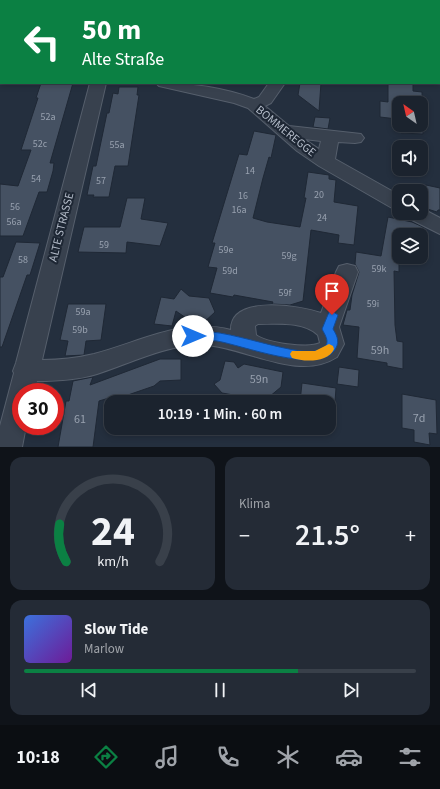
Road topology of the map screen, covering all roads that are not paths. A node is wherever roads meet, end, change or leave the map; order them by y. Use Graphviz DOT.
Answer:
graph roads {
  1 [pos="98,84"];
  2 [pos="169,84"];
  3 [pos="276,84"];
  4 [pos="254,105"];
  5 [pos="285,131"];
  6 [pos="331,138"];
  7 [pos="356,138"];
  8 [pos="325,162"];
  9 [pos="392,199"];
  10 [pos="428,220"];
  11 [pos="440,227"];
  12 [pos="347,272"];
  13 [pos="328,329"];
  14 [pos="252,346"];
  15 [pos="26,372"];
  16 [pos="8,447"];
  1 -- 15 [label="street, ALTE STRASSE"];
  2 -- 4 [label="street, BOMMEREGGE"];
  3 -- 4 [label="street"];
  4 -- 5 [label="street, BOMMEREGGE"];
  5 -- 6 [label="street"];
  5 -- 8 [label="street, BOMMEREGGE"];
  6 -- 7 [label="street"];
  6 -- 8 [label="street"];
  8 -- 9 [label="street, BOMMEREGGE"];
  10 -- 11 [label="street"];
  12 -- 13 [label="street"];
  13 -- 14 [label="street"];
  13 -- 14 [label="street"];
  14 -- 15 [label="street"];
  15 -- 16 [label="street, ALTE STRASSE"];
}
